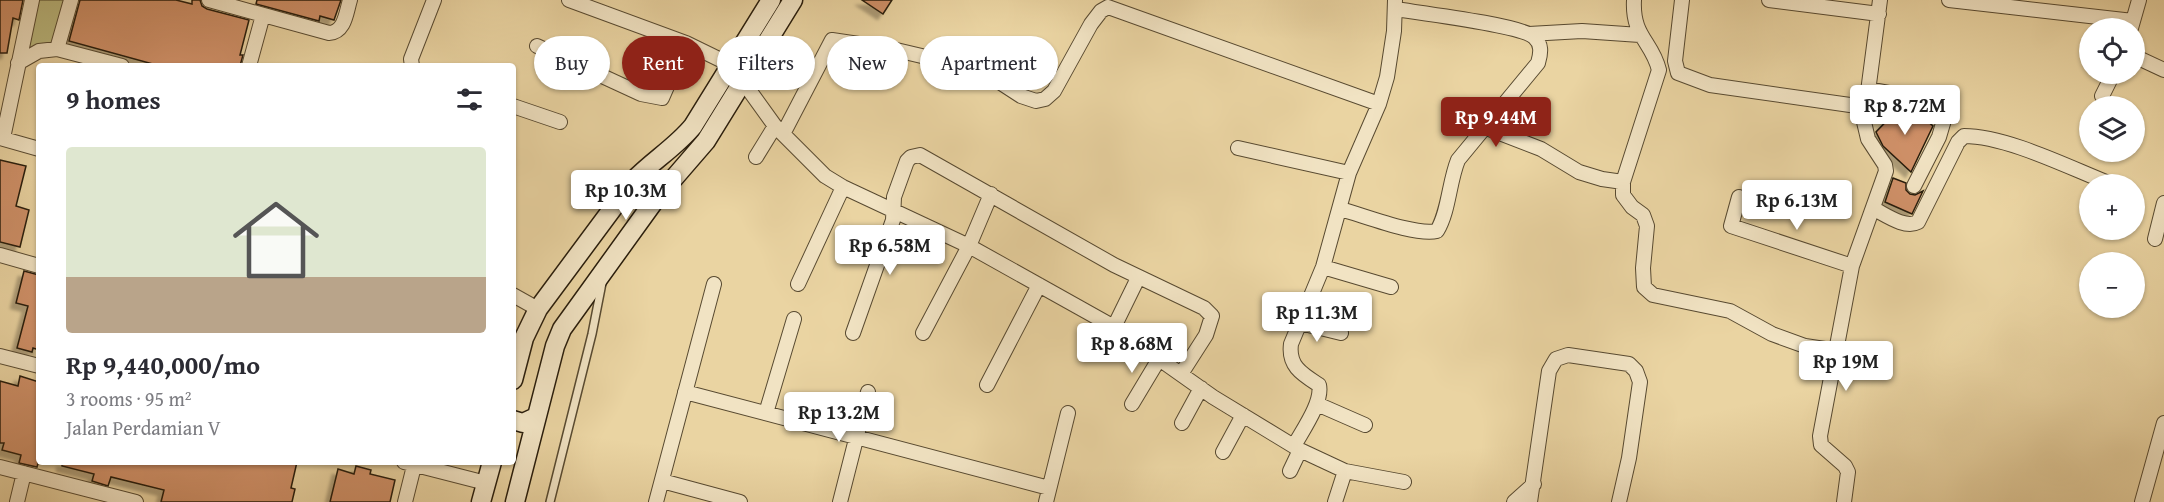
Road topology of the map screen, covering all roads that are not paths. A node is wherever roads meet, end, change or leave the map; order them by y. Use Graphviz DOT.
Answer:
graph roads {
  1 [pos="32,0"];
  2 [pos="71,0"];
  3 [pos="209,0"];
  4 [pos="350,0"];
  5 [pos="434,0"];
  6 [pos="569,0"];
  7 [pos="771,0"];
  8 [pos="793,0"];
  9 [pos="1634,0"];
  10 [pos="1682,0"];
  11 [pos="1769,0"];
  12 [pos="1950,0"];
  13 [pos="2139,0"];
  14 [pos="1395,3"];
  15 [pos="1880,7"];
  16 [pos="263,15"];
  17 [pos="2081,18"];
  18 [pos="2134,18"];
  19 [pos="1529,34"];
  20 [pos="1640,35"];
  21 [pos="665,36"];
  22 [pos="749,36"];
  23 [pos="771,36"];
  24 [pos="57,49"];
  25 [pos="2145,61"];
  26 [pos="18,63"];
  27 [pos="111,63"];
  28 [pos="250,63"];
  29 [pos="412,63"];
  30 [pos="2164,70"];
  31 [pos="2108,84"];
  32 [pos="717,87"];
  33 [pos="1868,89"];
  34 [pos="632,90"];
  35 [pos="666,90"];
  36 [pos="738,90"];
  37 [pos="751,90"];
  38 [pos="2102,96"];
  39 [pos="1379,104"];
  40 [pos="516,107"];
  41 [pos="1864,107"];
  42 [pos="560,122"];
  43 [pos="1484,127"];
  44 [pos="779,130"];
  45 [pos="2,138"];
  46 [pos="36,148"];
  47 [pos="1238,148"];
  48 [pos="756,158"];
  49 [pos="1349,173"];
  50 [pos="2086,174"];
  51 [pos="1623,182"];
  52 [pos="1914,186"];
  53 [pos="843,187"];
  54 [pos="991,194"];
  55 [pos="1739,197"];
  56 [pos="2164,203"];
  57 [pos="1340,209"];
  58 [pos="1874,209"];
  59 [pos="894,210"];
  60 [pos="2156,239"];
  61 [pos="969,246"];
  62 [pos="0,255"];
  63 [pos="36,265"];
  64 [pos="1852,266"];
  65 [pos="1323,267"];
  66 [pos="604,268"];
  67 [pos="1138,278"];
  68 [pos="714,284"];
  69 [pos="798,284"];
  70 [pos="1039,285"];
  71 [pos="1391,287"];
  72 [pos="516,297"];
  73 [pos="538,309"];
  74 [pos="794,319"];
  75 [pos="1300,323"];
  76 [pos="1114,327"];
  77 [pos="853,333"];
  78 [pos="923,333"];
  79 [pos="1341,333"];
  80 [pos="1838,351"];
  81 [pos="0,356"];
  82 [pos="1159,359"];
  83 [pos="36,365"];
  84 [pos="516,369"];
  85 [pos="1181,374"];
  86 [pos="987,385"];
  87 [pos="1201,388"];
  88 [pos="686,392"];
  89 [pos="868,393"];
  90 [pos="1132,404"];
  91 [pos="1317,404"];
  92 [pos="766,413"];
  93 [pos="1068,413"];
  94 [pos="1242,415"];
  95 [pos="536,417"];
  96 [pos="516,421"];
  97 [pos="1182,423"];
  98 [pos="2164,423"];
  99 [pos="1365,425"];
  100 [pos="516,432"];
  101 [pos="857,437"];
  102 [pos="2162,442"];
  103 [pos="529,445"];
  104 [pos="1297,448"];
  105 [pos="1223,452"];
  106 [pos="411,465"];
  107 [pos="418,465"];
  108 [pos="491,465"];
  109 [pos="0,467"];
  110 [pos="1290,471"];
  111 [pos="1345,471"];
  112 [pos="24,473"];
  113 [pos="662,481"];
  114 [pos="1404,482"];
  115 [pos="486,483"];
  116 [pos="1534,484"];
  117 [pos="1048,495"];
  118 [pos="17,502"];
  119 [pos="136,502"];
  120 [pos="405,502"];
  121 [pos="481,502"];
  122 [pos="515,502"];
  123 [pos="550,502"];
  124 [pos="656,502"];
  125 [pos="740,502"];
  126 [pos="840,502"];
  127 [pos="1335,502"];
  128 [pos="1514,502"];
  129 [pos="1530,502"];
  130 [pos="1620,502"];
  131 [pos="1844,502"];
  132 [pos="2142,502"];
  1 -- 26 [label="street"];
  2 -- 24 [label="street"];
  3 -- 16 [label="street"];
  4 -- 16 [label="street"];
  5 -- 29 [label="street"];
  6 -- 21 [label="street"];
  7 -- 22 [label="street"];
  8 -- 23 [label="street"];
  9 -- 20 [label="street"];
  10 -- 41 [label="street"];
  11 -- 15 [label="street"];
  12 -- 17 [label="street"];
  13 -- 18 [label="street"];
  14 -- 19 [label="street"];
  14 -- 39 [label="street"];
  15 -- 33 [label="street"];
  16 -- 28 [label="street"];
  19 -- 20 [label="street"];
  19 -- 43 [label="street"];
  20 -- 51 [label="street"];
  24 -- 26 [label="street"];
  24 -- 27 [label="street"];
  25 -- 30 [label="street"];
  26 -- 45 [label="street"];
  31 -- 38 [label="street"];
  32 -- 73 [label="street"];
  33 -- 41 [label="street"];
  33 -- 52 [label="street"];
  34 -- 35 [label="street"];
  36 -- 66 [label="street"];
  37 -- 44 [label="street"];
  39 -- 44 [label="street"];
  39 -- 49 [label="street"];
  40 -- 42 [label="street"];
  41 -- 58 [label="street"];
  43 -- 51 [label="street"];
  43 -- 57 [label="street"];
  44 -- 48 [label="street"];
  44 -- 53 [label="street"];
  45 -- 46 [label="street"];
  47 -- 49 [label="street"];
  49 -- 57 [label="street"];
  50 -- 58 [label="street"];
  51 -- 80 [label="street"];
  53 -- 59 [label="street"];
  53 -- 69 [label="street"];
  54 -- 59 [label="street"];
  54 -- 61 [label="street"];
  54 -- 67 [label="street"];
  55 -- 64 [label="street"];
  56 -- 60 [label="street"];
  57 -- 65 [label="street"];
  58 -- 64 [label="street"];
  59 -- 61 [label="street"];
  59 -- 77 [label="street"];
  61 -- 70 [label="street"];
  61 -- 78 [label="street"];
  62 -- 63 [label="street"];
  64 -- 80 [label="street"];
  65 -- 71 [label="street"];
  65 -- 75 [label="street"];
  66 -- 95 [label="street"];
  66 -- 123 [label="lane"];
  67 -- 76 [label="street"];
  67 -- 85 [label="street"];
  68 -- 88 [label="street"];
  70 -- 76 [label="street"];
  70 -- 86 [label="street"];
  72 -- 73 [label="street"];
  73 -- 84 [label="street"];
  74 -- 92 [label="street"];
  75 -- 79 [label="street"];
  75 -- 91 [label="street"];
  76 -- 82 [label="street"];
  80 -- 131 [label="street"];
  81 -- 83 [label="street"];
  82 -- 85 [label="street"];
  82 -- 90 [label="street"];
  85 -- 87 [label="street"];
  87 -- 94 [label="street"];
  87 -- 97 [label="street"];
  88 -- 92 [label="street"];
  88 -- 113 [label="street"];
  89 -- 101 [label="street"];
  91 -- 99 [label="street"];
  91 -- 104 [label="street"];
  92 -- 101 [label="street"];
  93 -- 117 [label="street"];
  94 -- 104 [label="street"];
  94 -- 105 [label="street"];
  95 -- 96 [label="street"];
  95 -- 103 [label="street"];
  98 -- 102 [label="street"];
  100 -- 103 [label="street"];
  101 -- 117 [label="street"];
  101 -- 126 [label="street"];
  102 -- 132 [label="street"];
  103 -- 122 [label="street"];
  104 -- 110 [label="street"];
  104 -- 111 [label="street"];
  106 -- 120 [label="street"];
  107 -- 115 [label="street"];
  108 -- 115 [label="street"];
  109 -- 112 [label="street"];
  111 -- 114 [label="street"];
  111 -- 127 [label="street"];
  112 -- 118 [label="street"];
  112 -- 119 [label="street"];
  113 -- 124 [label="street"];
  113 -- 125 [label="street"];
  115 -- 121 [label="street"];
  116 -- 128 [label="street"];
  116 -- 129 [label="street"];
  116 -- 130 [label="street"];
}
